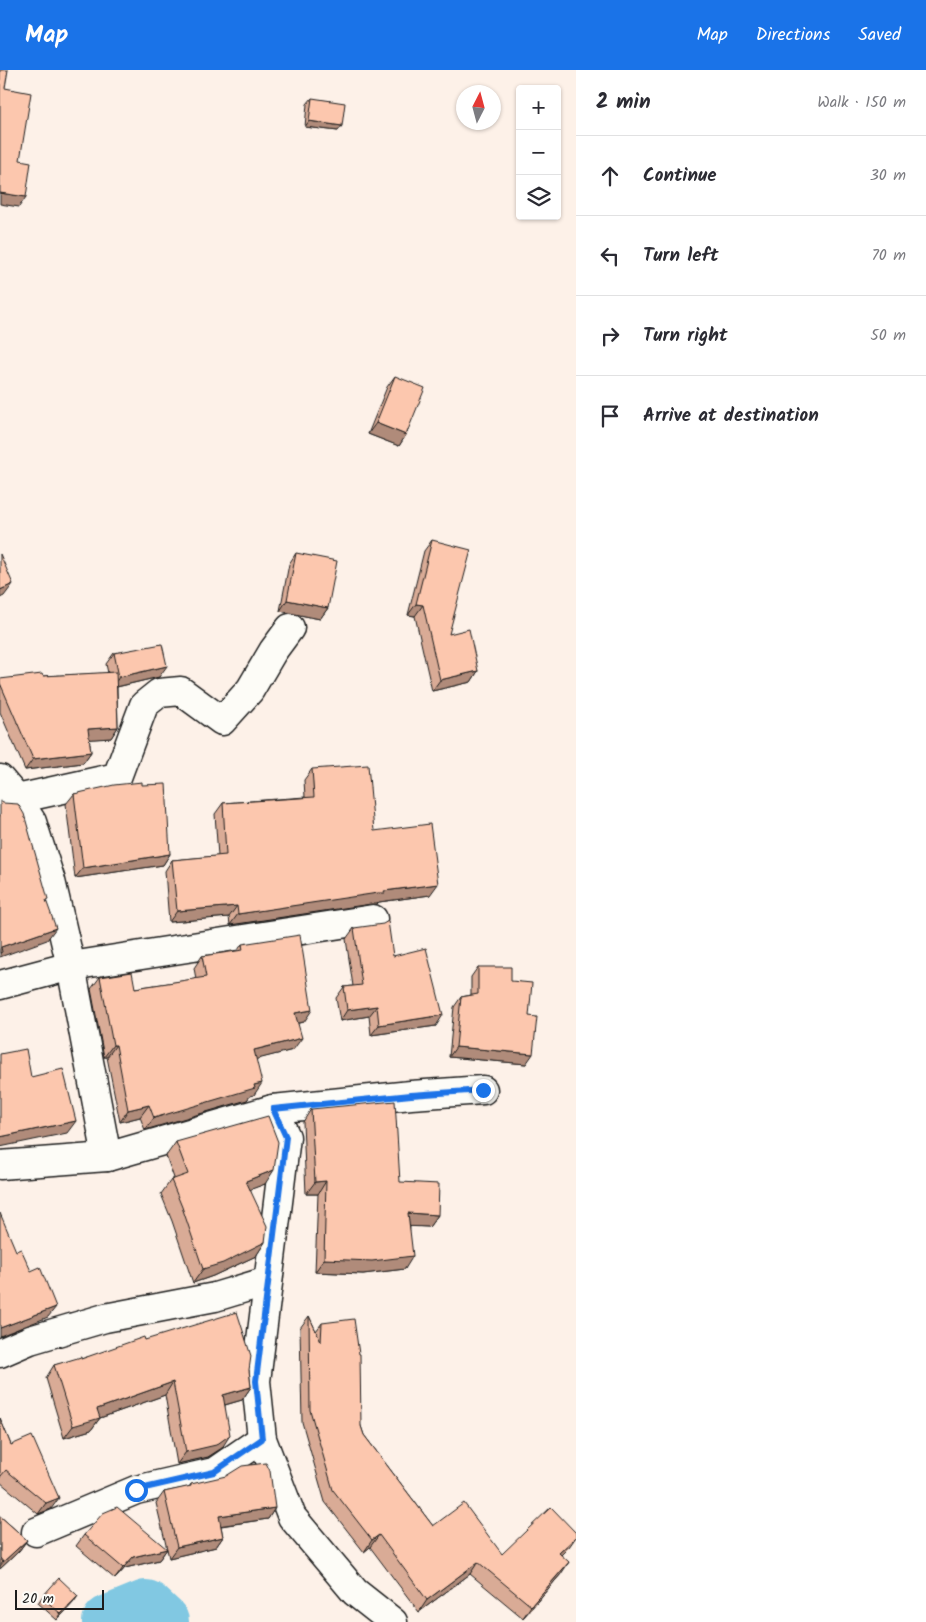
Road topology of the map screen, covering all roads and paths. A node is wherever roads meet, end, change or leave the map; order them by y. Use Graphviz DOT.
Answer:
graph roads {
  1 [pos="290,628"];
  2 [pos="6,793"];
  3 [pos="374,919"];
  4 [pos="71,966"];
  5 [pos="0,984"];
  6 [pos="483,1090"];
  7 [pos="273,1109"];
  8 [pos="107,1157"];
  9 [pos="0,1166"];
  10 [pos="268,1281"];
  11 [pos="0,1353"];
  12 [pos="262,1439"];
  13 [pos="36,1532"];
  14 [pos="393,1622"];
  1 -- 2 [label="street"];
  2 -- 4 [label="street"];
  3 -- 4 [label="street"];
  4 -- 5 [label="street"];
  4 -- 8 [label="street"];
  6 -- 7 [label="street"];
  7 -- 8 [label="street"];
  7 -- 10 [label="street"];
  8 -- 9 [label="street"];
  10 -- 11 [label="street"];
  10 -- 12 [label="street"];
  12 -- 13 [label="street"];
  12 -- 14 [label="street"];
}
